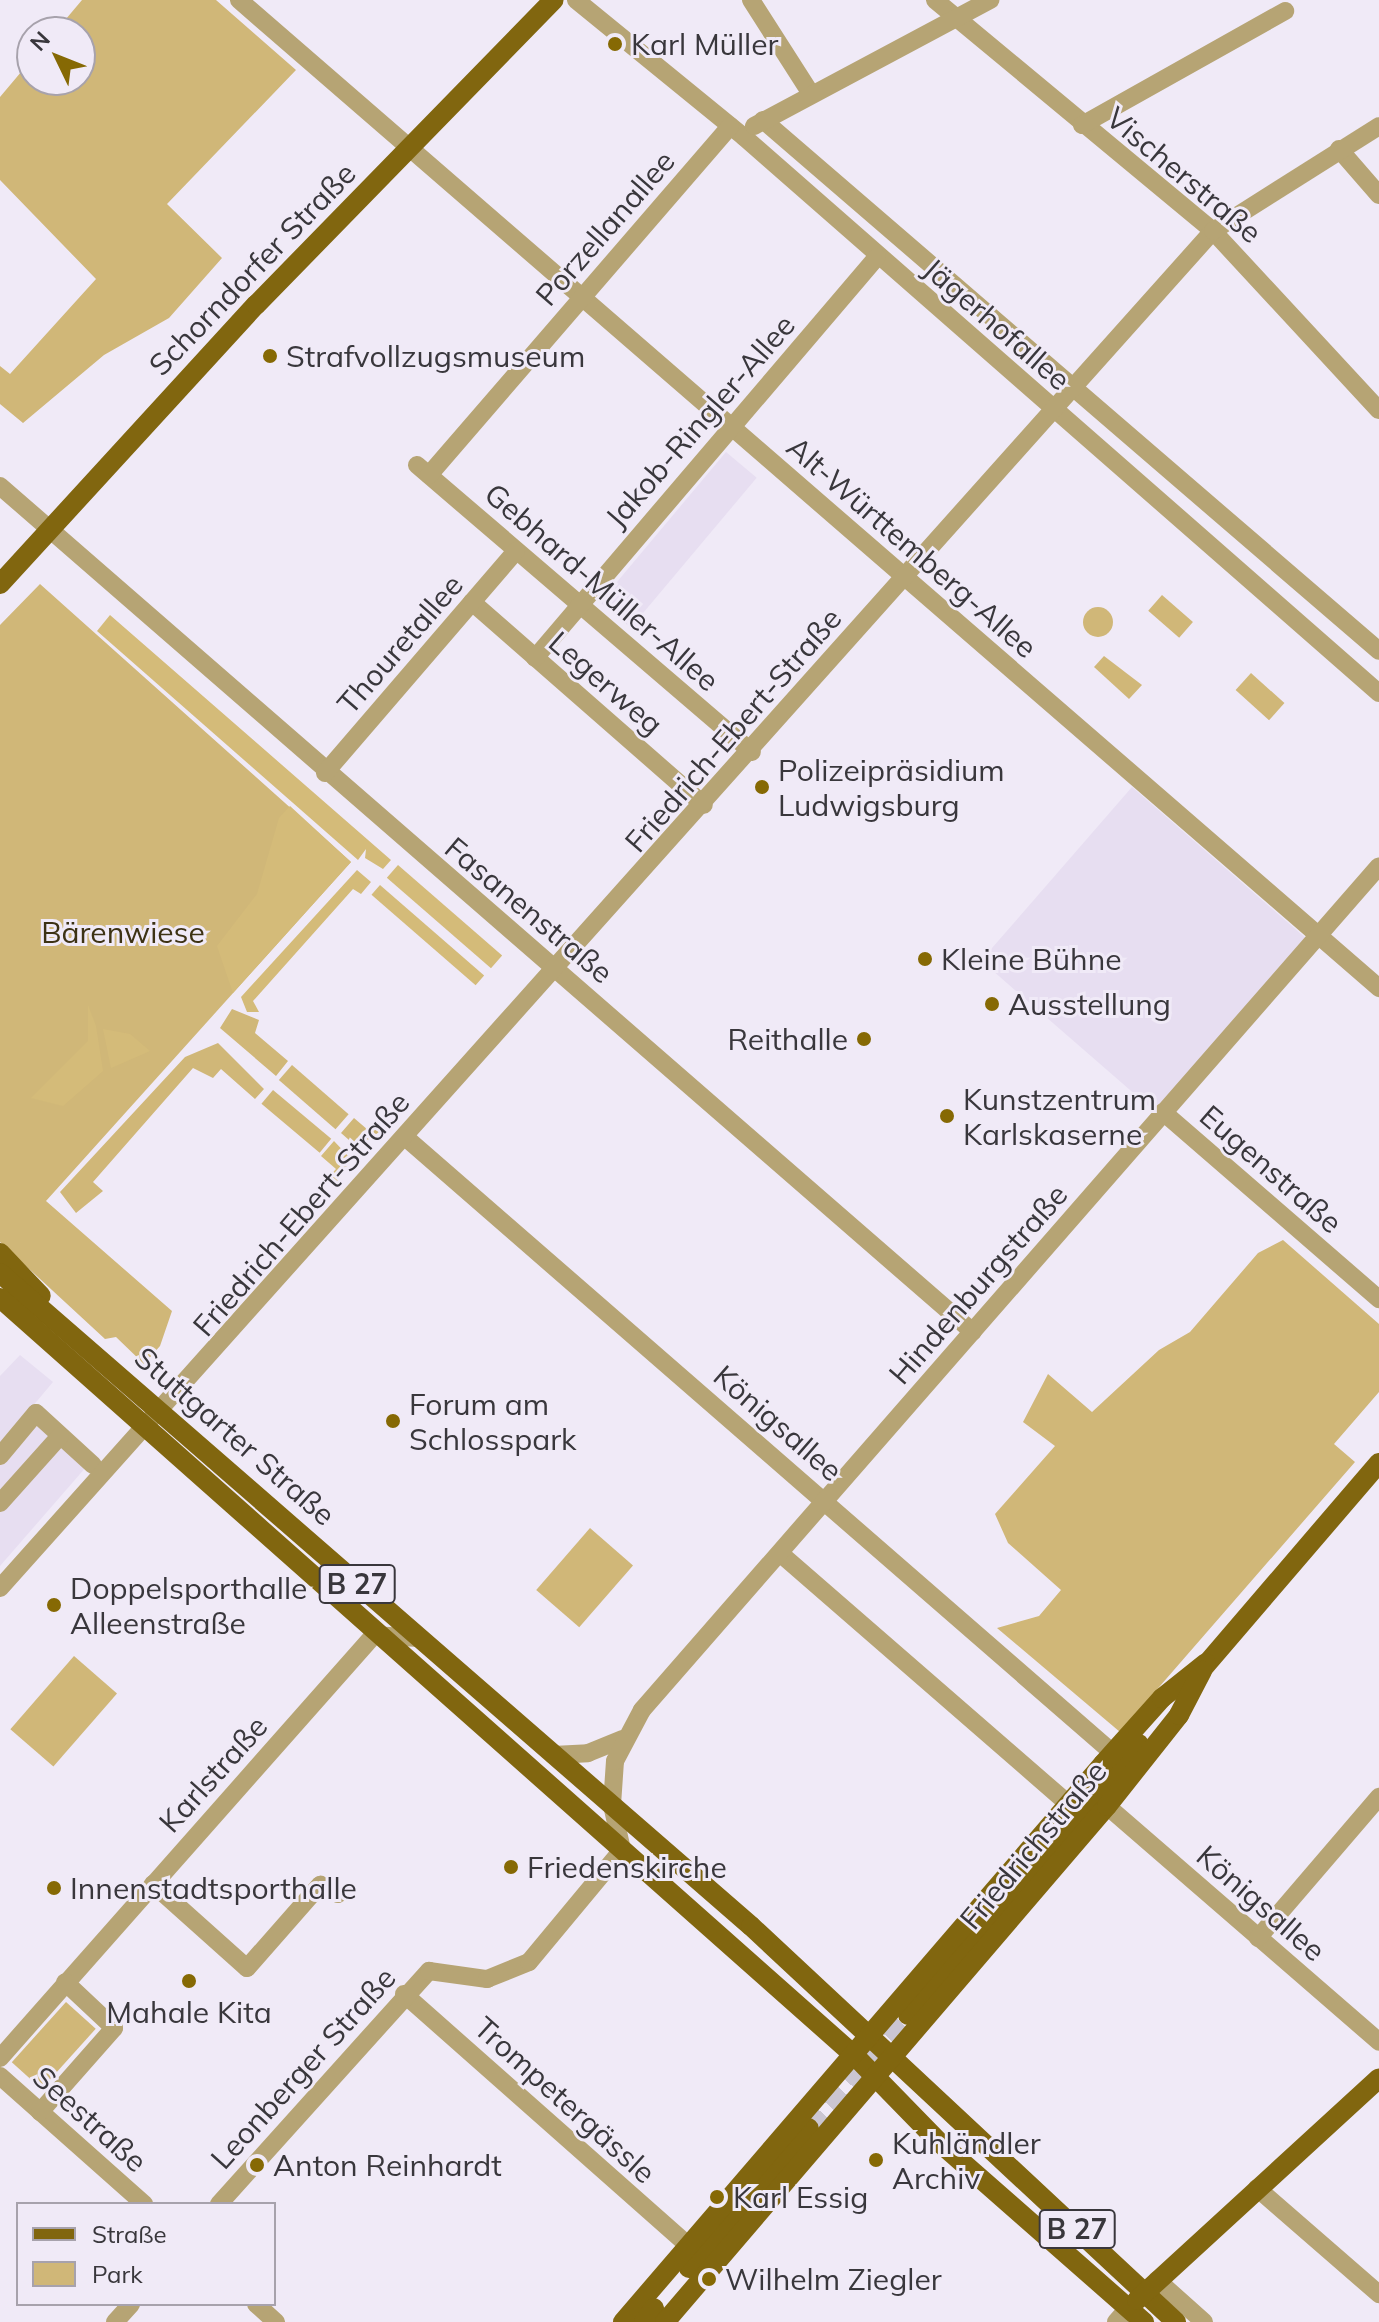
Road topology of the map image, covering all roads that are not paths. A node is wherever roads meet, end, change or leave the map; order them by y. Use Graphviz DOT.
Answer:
graph roads {
  1 [pos="239,0"];
  2 [pos="554,0"];
  3 [pos="576,0"];
  4 [pos="751,0"];
  5 [pos="935,0"];
  6 [pos="990,0"];
  7 [pos="1285,11"];
  8 [pos="956,18"];
  9 [pos="811,94"];
  10 [pos="763,120"];
  11 [pos="1082,125"];
  12 [pos="1379,126"];
  13 [pos="737,131"];
  14 [pos="411,146"];
  15 [pos="1339,149"];
  16 [pos="1379,195"];
  17 [pos="1213,231"];
  18 [pos="877,257"];
  19 [pos="581,299"];
  20 [pos="1070,390"];
  21 [pos="1053,409"];
  22 [pos="1379,410"];
  23 [pos="731,428"];
  24 [pos="423,470"];
  25 [pos="0,486"];
  26 [pos="50,530"];
  27 [pos="516,551"];
  28 [pos="904,578"];
  29 [pos="0,584"];
  30 [pos="472,602"];
  31 [pos="580,605"];
  32 [pos="1379,651"];
  33 [pos="535,658"];
  34 [pos="1379,693"];
  35 [pos="752,752"];
  36 [pos="325,773"];
  37 [pos="704,805"];
  38 [pos="1379,866"];
  39 [pos="1317,935"];
  40 [pos="556,970"];
  41 [pos="1379,988"];
  42 [pos="1163,1112"];
  43 [pos="405,1137"];
  44 [pos="0,1253"];
  45 [pos="0,1273"];
  46 [pos="0,1298"];
  47 [pos="1379,1299"];
  48 [pos="0,1316"];
  49 [pos="973,1332"];
  50 [pos="71,1333"];
  51 [pos="53,1351"];
  52 [pos="161,1411"];
  53 [pos="142,1430"];
  54 [pos="60,1436"];
  55 [pos="0,1456"];
  56 [pos="1379,1463"];
  57 [pos="93,1465"];
  58 [pos="0,1503"];
  59 [pos="828,1504"];
  60 [pos="782,1555"];
  61 [pos="0,1588"];
  62 [pos="374,1635"];
  63 [pos="418,1638"];
  64 [pos="1206,1663"];
  65 [pos="622,1739"];
  66 [pos="1113,1753"];
  67 [pos="553,1755"];
  68 [pos="1379,1797"];
  69 [pos="1068,1804"];
  70 [pos="612,1805"];
  71 [pos="1107,1806"];
  72 [pos="573,1808"];
  73 [pos="622,1850"];
  74 [pos="667,1853"];
  75 [pos="153,1884"];
  76 [pos="338,1894"];
  77 [pos="1258,1938"];
  78 [pos="65,1982"];
  79 [pos="404,1994"];
  80 [pos="908,2015"];
  81 [pos="870,2034"];
  82 [pos="1379,2042"];
  83 [pos="894,2056"];
  84 [pos="856,2057"];
  85 [pos="0,2058"];
  86 [pos="0,2076"];
  87 [pos="1379,2078"];
  88 [pos="877,2079"];
  89 [pos="40,2112"];
  90 [pos="809,2128"];
  91 [pos="1257,2188"];
  92 [pos="142,2202"];
  93 [pos="221,2202"];
  94 [pos="689,2246"];
  95 [pos="1152,2286"];
  96 [pos="1379,2294"];
  97 [pos="129,2306"];
  98 [pos="258,2306"];
  99 [pos="650,2318"];
  100 [pos="1124,2319"];
  101 [pos="115,2322"];
  102 [pos="276,2322"];
  103 [pos="623,2322"];
  104 [pos="1176,2322"];
  105 [pos="1204,2322"];
  1 -- 14 [label="street, Alt-Württemberg-Allee"];
  2 -- 14 [label="main road, Schorndorfer Straße"];
  3 -- 13 [label="street, Jägerhofallee"];
  4 -- 9 [label="street"];
  5 -- 8 [label="street, Vischerstraße"];
  6 -- 8 [label="street, Porzellanallee"];
  7 -- 11 [label="street"];
  8 -- 9 [label="street, Porzellanallee"];
  8 -- 11 [label="street, Vischerstraße"];
  9 -- 10 [label="street, Porzellanallee"];
  10 -- 13 [label="street, Porzellanallee"];
  10 -- 20 [label="street, Jägerhofallee"];
  11 -- 17 [label="street, Vischerstraße"];
  12 -- 15 [label="street, Friedrich-Ebert-Straße"];
  13 -- 18 [label="street, Jägerhofallee"];
  13 -- 19 [label="street, Porzellanallee"];
  14 -- 19 [label="street, Alt-Württemberg-Allee"];
  14 -- 26 [label="main road, Schorndorfer Straße"];
  15 -- 16 [label="street"];
  15 -- 17 [label="street, Friedrich-Ebert-Straße"];
  17 -- 20 [label="street, Friedrich-Ebert-Straße"];
  17 -- 22 [label="street, Vischerstraße"];
  18 -- 21 [label="street, Jägerhofallee"];
  18 -- 23 [label="street, Jakob-Ringler-Allee"];
  19 -- 23 [label="street, Alt-Württemberg-Allee"];
  19 -- 24 [label="street, Porzellanallee"];
  20 -- 21 [label="street, Friedrich-Ebert-Straße"];
  20 -- 32 [label="street, Jägerhofallee"];
  21 -- 28 [label="street, Friedrich-Ebert-Straße"];
  21 -- 34 [label="street, Jägerhofallee"];
  23 -- 28 [label="street, Alt-Württemberg-Allee"];
  23 -- 31 [label="street, Jakob-Ringler-Allee"];
  24 -- 27 [label="street, Gebhard-Müller-Allee"];
  25 -- 26 [label="street, Fasanenstraße"];
  26 -- 29 [label="main road, Schorndorfer Straße"];
  26 -- 36 [label="street, Fasanenstraße"];
  27 -- 30 [label="street, Thouretallee"];
  27 -- 31 [label="street, Gebhard-Müller-Allee"];
  28 -- 35 [label="street, Friedrich-Ebert-Straße"];
  28 -- 39 [label="street, Alt-Württemberg-Allee"];
  30 -- 33 [label="street, Legerweg"];
  30 -- 36 [label="street, Thouretallee"];
  31 -- 33 [label="street, Jakob-Ringler-Allee"];
  31 -- 35 [label="street, Gebhard-Müller-Allee"];
  33 -- 37 [label="street, Legerweg"];
  35 -- 37 [label="street, Friedrich-Ebert-Straße"];
  36 -- 40 [label="street, Fasanenstraße"];
  37 -- 40 [label="street, Friedrich-Ebert-Straße"];
  38 -- 39 [label="street, Hindenburgstraße"];
  39 -- 41 [label="street, Alt-Württemberg-Allee"];
  39 -- 42 [label="street, Hindenburgstraße"];
  40 -- 43 [label="street, Friedrich-Ebert-Straße"];
  40 -- 49 [label="street, Fasanenstraße"];
  42 -- 47 [label="street, Eugenstraße"];
  42 -- 49 [label="street, Hindenburgstraße"];
  43 -- 52 [label="street, Friedrich-Ebert-Straße"];
  43 -- 59 [label="street, Königsallee"];
  44 -- 50 [label="main road, Stuttgarter Straße"];
  45 -- 50 [label="main road, Stuttgarter Straße / B 27"];
  46 -- 51 [label="main road, Stuttgarter Straße / B 27"];
  48 -- 51 [label="main road, Stuttgarter Straße"];
  49 -- 59 [label="street, Hindenburgstraße"];
  50 -- 52 [label="main road, Stuttgarter Straße / B 27"];
  51 -- 53 [label="main road, Stuttgarter Straße / B 27"];
  52 -- 53 [label="street, Friedrich-Ebert-Straße"];
  52 -- 63 [label="main road, Stuttgarter Straße / B 27"];
  53 -- 61 [label="street, Friedrich-Ebert-Straße"];
  53 -- 62 [label="main road, Stuttgarter Straße / B 27"];
  54 -- 55 [label="street"];
  54 -- 57 [label="street"];
  54 -- 58 [label="street"];
  56 -- 64 [label="main road, Friedrichstraße"];
  59 -- 60 [label="street, Hindenburgstraße"];
  59 -- 66 [label="street, Königsallee"];
  60 -- 65 [label="street, Hindenburgstraße"];
  60 -- 69 [label="street"];
  62 -- 63 [label="street"];
  62 -- 72 [label="main road, Stuttgarter Straße / B 27"];
  62 -- 75 [label="street, Karlstraße"];
  63 -- 67 [label="main road, Stuttgarter Straße / B 27"];
  64 -- 66 [label="main road, Friedrichstraße"];
  64 -- 71 [label="main road, Friedrichstraße"];
  64 -- 80 [label="main road, Friedrichstraße"];
  65 -- 67 [label="street, Hindenburgstraße"];
  65 -- 70 [label="street"];
  66 -- 69 [label="main road, Friedrichstraße"];
  67 -- 70 [label="main road, Stuttgarter Straße / B 27"];
  68 -- 77 [label="street"];
  69 -- 81 [label="main road, Friedrichstraße"];
  70 -- 72 [label="street"];
  70 -- 73 [label="street"];
  70 -- 74 [label="main road, Stuttgarter Straße / B 27"];
  71 -- 77 [label="street, Königsallee"];
  71 -- 83 [label="main road, Friedrichstraße"];
  72 -- 73 [label="main road, Stuttgarter Straße / B 27"];
  73 -- 74 [label="street"];
  73 -- 79 [label="street, Leonberger Straße"];
  73 -- 84 [label="main road, Stuttgarter Straße / B 27"];
  74 -- 81 [label="main road, Stuttgarter Straße / B 27"];
  75 -- 76 [label="street"];
  75 -- 78 [label="street, Karlstraße"];
  77 -- 82 [label="street, Königsallee"];
  78 -- 85 [label="street, Karlstraße"];
  78 -- 89 [label="street"];
  79 -- 93 [label="street, Leonberger Straße"];
  79 -- 94 [label="street, Trompetergässle"];
  81 -- 83 [label="main road, Stuttgarter Straße / B 27"];
  81 -- 84 [label="main road"];
  83 -- 88 [label="main road"];
  83 -- 95 [label="main road, Stuttgarter Straße / B 27"];
  84 -- 88 [label="main road, Stuttgarter Straße / B 27"];
  84 -- 94 [label="main road"];
  86 -- 89 [label="street, Seestraße"];
  87 -- 91 [label="main road"];
  88 -- 99 [label="main road"];
  88 -- 100 [label="main road, Stuttgarter Straße / B 27"];
  89 -- 92 [label="street, Seestraße"];
  90 -- 99 [label="main road"];
  91 -- 95 [label="main road"];
  91 -- 96 [label="street"];
  94 -- 103 [label="main road"];
  95 -- 100 [label="main road"];
  95 -- 104 [label="main road, Stuttgarter Straße / B 27"];
  95 -- 105 [label="street, Stuttgarter Straße"];
  97 -- 101 [label="street"];
  98 -- 102 [label="street"];
}
